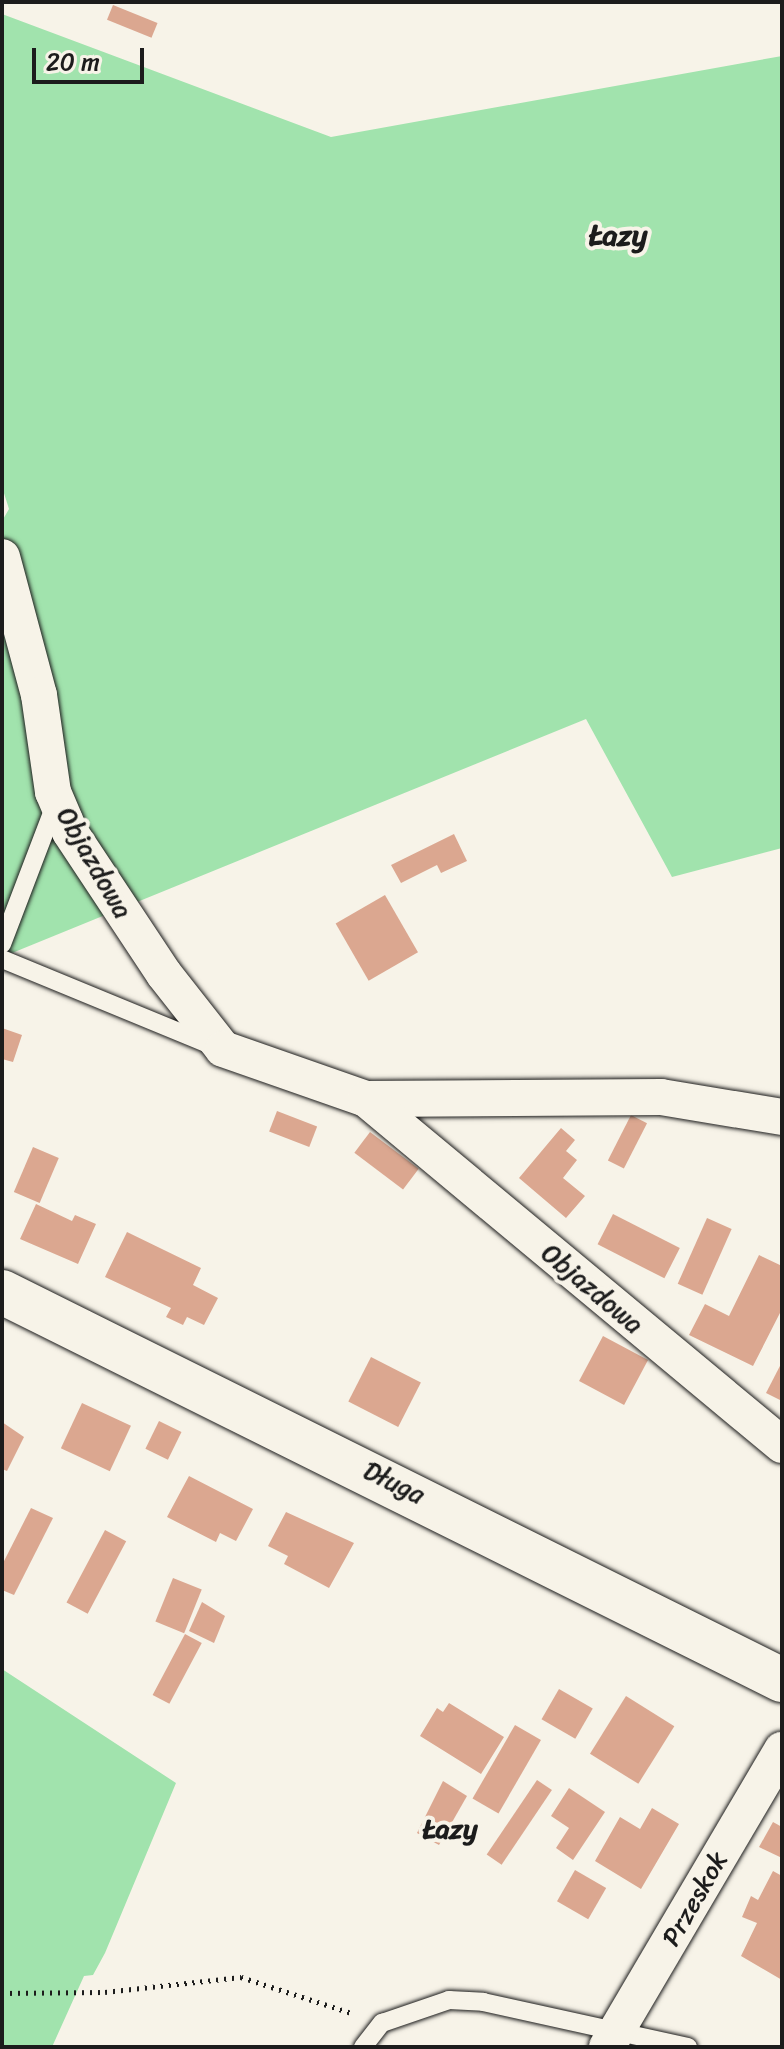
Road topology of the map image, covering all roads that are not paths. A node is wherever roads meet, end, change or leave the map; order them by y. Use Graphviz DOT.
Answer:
graph roads {
  1 [pos="2,557"];
  2 [pos="56,800"];
  3 [pos="2,944"];
  4 [pos="2,959"];
  5 [pos="223,1049"];
  6 [pos="366,1099"];
  7 [pos="782,1117"];
  8 [pos="2,1292"];
  9 [pos="782,1445"];
  10 [pos="782,1680"];
  11 [pos="782,1750"];
  12 [pos="612,2040"];
  13 [pos="363,2047"];
  14 [pos="688,2047"];
  1 -- 2 [label="street, Objazdowa"];
  2 -- 3 [label="lane"];
  2 -- 5 [label="street, Objazdowa"];
  4 -- 5 [label="lane, Objazdowa"];
  5 -- 6 [label="street, Objazdowa"];
  6 -- 7 [label="street, Objazdowa"];
  6 -- 9 [label="street, Objazdowa"];
  8 -- 10 [label="street, Długa"];
  11 -- 12 [label="street, Przeskok"];
  12 -- 13 [label="lane"];
  12 -- 14 [label="lane"];
}
